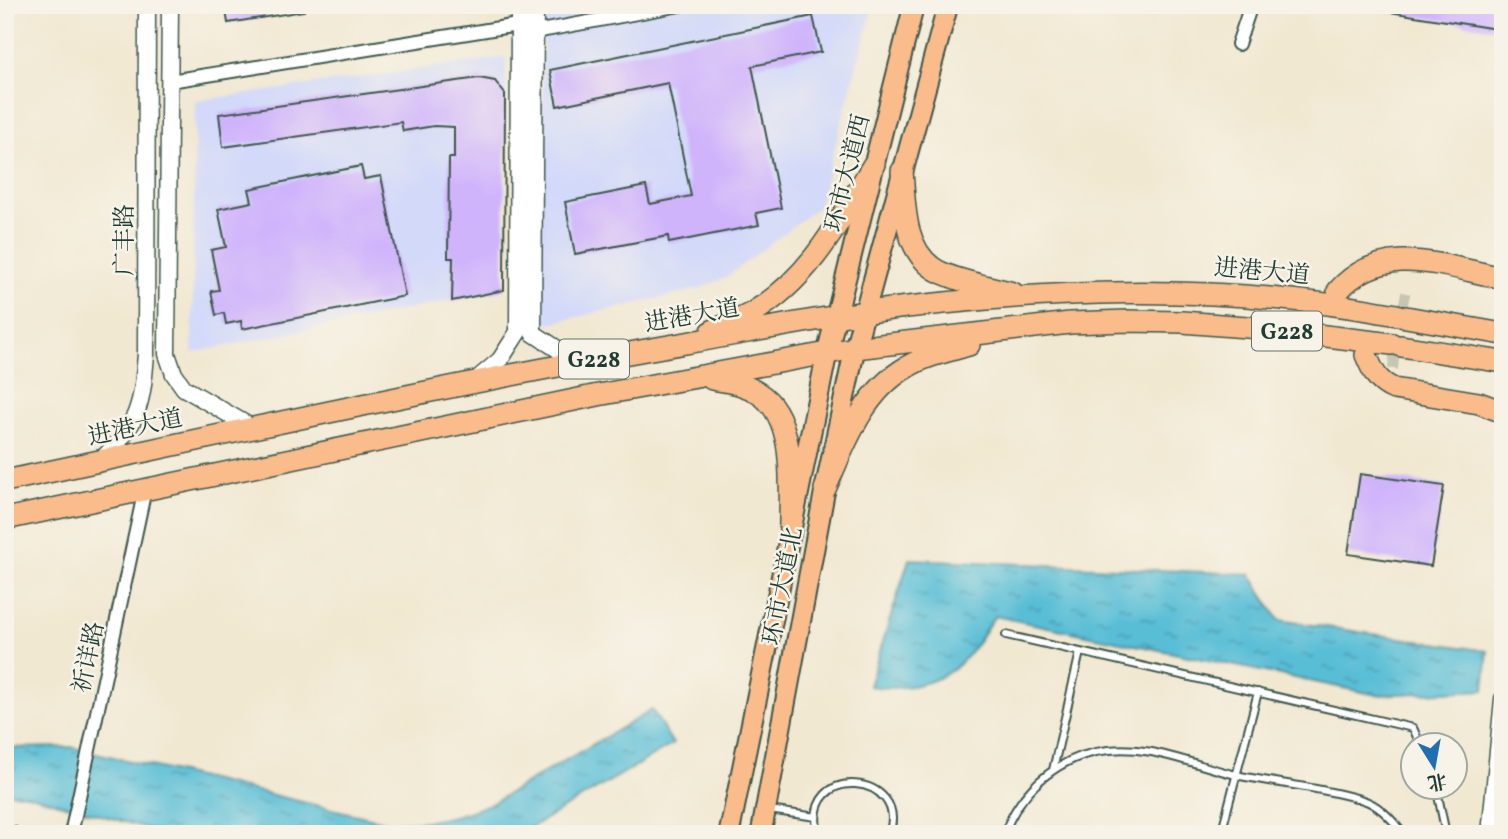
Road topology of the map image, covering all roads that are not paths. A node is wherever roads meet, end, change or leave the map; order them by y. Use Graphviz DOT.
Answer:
graph roads {
  1 [pos="147,5"];
  2 [pos="170,5"];
  3 [pos="519,5"];
  4 [pos="535,5"];
  5 [pos="680,5"];
  6 [pos="914,5"];
  7 [pos="948,5"];
  8 [pos="1251,5"];
  9 [pos="518,25"];
  10 [pos="535,33"];
  11 [pos="1238,44"];
  12 [pos="170,81"];
  13 [pos="876,157"];
  14 [pos="905,164"];
  15 [pos="1499,275"];
  16 [pos="1338,291"];
  17 [pos="1191,292"];
  18 [pos="1093,294"];
  19 [pos="1025,297"];
  20 [pos="1402,309"];
  21 [pos="864,313"];
  22 [pos="836,317"];
  23 [pos="1182,322"];
  24 [pos="1077,323"];
  25 [pos="1026,328"];
  26 [pos="1494,333"];
  27 [pos="685,343"];
  28 [pos="855,348"];
  29 [pos="1395,352"];
  30 [pos="827,353"];
  31 [pos="1366,355"];
  32 [pos="587,360"];
  33 [pos="1494,360"];
  34 [pos="696,376"];
  35 [pos="473,383"];
  36 [pos="1503,412"];
  37 [pos="254,429"];
  38 [pos="100,461"];
  39 [pos="5,481"];
  40 [pos="145,489"];
  41 [pos="825,489"];
  42 [pos="5,519"];
  43 [pos="790,534"];
  44 [pos="1006,635"];
  45 [pos="1080,652"];
  46 [pos="1258,692"];
  47 [pos="1503,699"];
  48 [pos="1414,730"];
  49 [pos="1053,770"];
  50 [pos="1236,775"];
  51 [pos="1439,800"];
  52 [pos="765,810"];
  53 [pos="816,817"];
  54 [pos="5,831"];
  55 [pos="15,834"];
  56 [pos="71,834"];
  57 [pos="729,834"];
  58 [pos="761,834"];
  59 [pos="818,834"];
  60 [pos="888,834"];
  61 [pos="1004,834"];
  62 [pos="1221,834"];
  63 [pos="1402,834"];
  64 [pos="1446,834"];
  65 [pos="1490,834"];
  1 -- 38 [label="street, 广丰路"];
  2 -- 12 [label="street, 广丰路"];
  3 -- 9 [label="street"];
  4 -- 10 [label="street"];
  5 -- 10 [label="street"];
  6 -- 13 [label="main road, 环市大道西"];
  7 -- 14 [label="main road"];
  8 -- 11 [label="street"];
  9 -- 12 [label="street"];
  9 -- 35 [label="street"];
  10 -- 32 [label="street"];
  12 -- 37 [label="street, 广丰路"];
  13 -- 14 [label="main road"];
  13 -- 22 [label="main road, 环市大道西"];
  13 -- 27 [label="highway"];
  14 -- 19 [label="highway"];
  14 -- 21 [label="main road"];
  15 -- 16 [label="highway"];
  16 -- 17 [label="highway"];
  16 -- 20 [label="highway"];
  17 -- 18 [label="highway, 进港大道 / G228"];
  17 -- 20 [label="highway, 进港大道 / G228"];
  18 -- 19 [label="highway, 进港大道 / G228"];
  18 -- 24 [label="highway"];
  19 -- 21 [label="highway, 进港大道 / G228"];
  20 -- 26 [label="highway"];
  21 -- 22 [label="highway, 进港大道 / G228"];
  21 -- 28 [label="main road"];
  22 -- 27 [label="highway, 进港大道 / G228"];
  22 -- 30 [label="main road, 环市大道西"];
  23 -- 24 [label="highway, G228"];
  23 -- 29 [label="highway, G228"];
  23 -- 31 [label="highway"];
  24 -- 25 [label="highway, G228"];
  25 -- 28 [label="highway, G228"];
  25 -- 41 [label="highway"];
  27 -- 32 [label="highway, 进港大道 / G228"];
  28 -- 30 [label="highway, G228"];
  28 -- 41 [label="main road, 环市大道北"];
  29 -- 31 [label="highway"];
  29 -- 33 [label="highway"];
  30 -- 34 [label="highway, G228"];
  30 -- 43 [label="main road, 环市大道北"];
  31 -- 36 [label="highway"];
  32 -- 35 [label="highway, 进港大道 / G228"];
  34 -- 40 [label="highway, G228"];
  34 -- 43 [label="highway"];
  35 -- 37 [label="highway, 进港大道 / G228"];
  37 -- 38 [label="highway, 进港大道 / G228"];
  38 -- 39 [label="highway, 进港大道 / G228"];
  40 -- 42 [label="highway, G228"];
  40 -- 56 [label="street, 祈详路"];
  41 -- 52 [label="main road, 环市大道北"];
  43 -- 57 [label="main road, 环市大道北"];
  44 -- 45 [label="lane"];
  45 -- 46 [label="lane"];
  45 -- 49 [label="lane"];
  46 -- 48 [label="lane"];
  46 -- 50 [label="lane"];
  47 -- 65 [label="street"];
  49 -- 50 [label="lane"];
  49 -- 61 [label="lane"];
  50 -- 62 [label="lane"];
  50 -- 63 [label="lane"];
  51 -- 64 [label="lane"];
  52 -- 53 [label="lane"];
  52 -- 58 [label="main road, 环市大道北"];
  53 -- 59 [label="lane"];
  53 -- 60 [label="lane"];
  54 -- 55 [label="street"];
}
